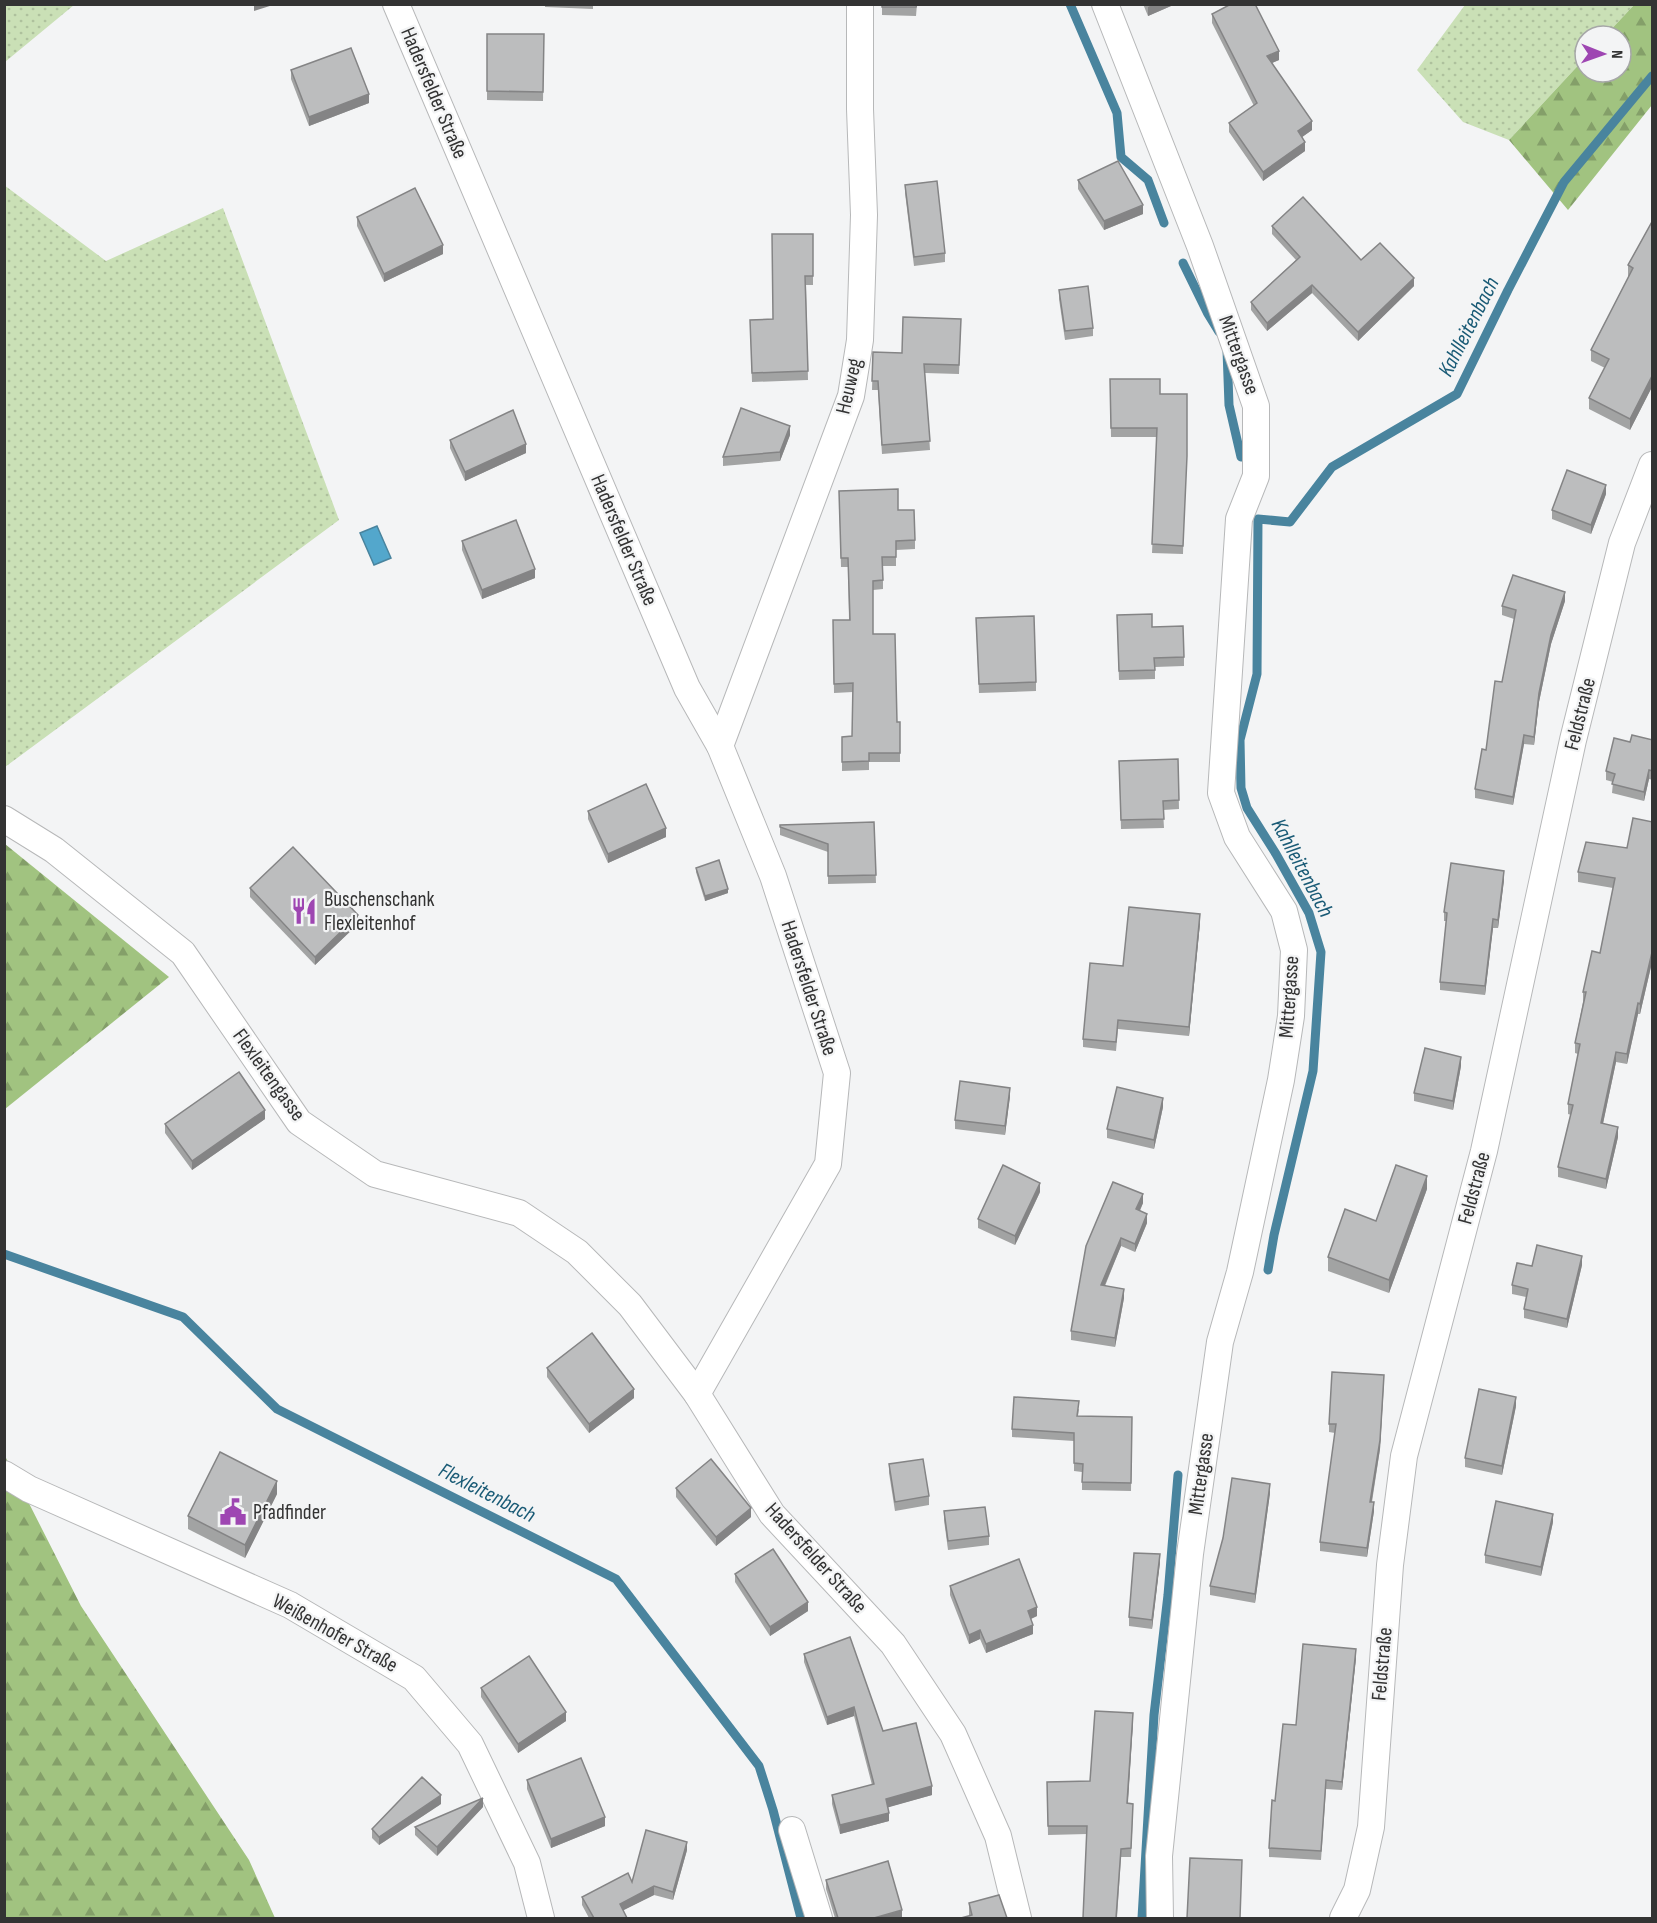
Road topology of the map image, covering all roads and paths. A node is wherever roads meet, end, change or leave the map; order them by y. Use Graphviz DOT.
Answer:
graph roads {
  1 [pos="396,4"];
  2 [pos="860,4"];
  3 [pos="1105,4"];
  4 [pos="1653,465"];
  5 [pos="720,746"];
  6 [pos="4,819"];
  7 [pos="698,1394"];
  8 [pos="4,1474"];
  9 [pos="792,1830"];
  10 [pos="541,1918"];
  11 [pos="819,1918"];
  12 [pos="1018,1918"];
  13 [pos="1160,1918"];
  14 [pos="1343,1918"];
  1 -- 5 [label="street, Hadersfelder Straße"];
  2 -- 5 [label="street, Heuweg"];
  3 -- 13 [label="street, Mittergasse"];
  4 -- 14 [label="street, Feldstraße"];
  5 -- 7 [label="street, Hadersfelder Straße"];
  6 -- 7 [label="street, Flexleitengasse"];
  7 -- 12 [label="street, Hadersfelder Straße"];
  8 -- 10 [label="street, Weißenhofer Straße"];
  9 -- 11 [label="street"];
}
